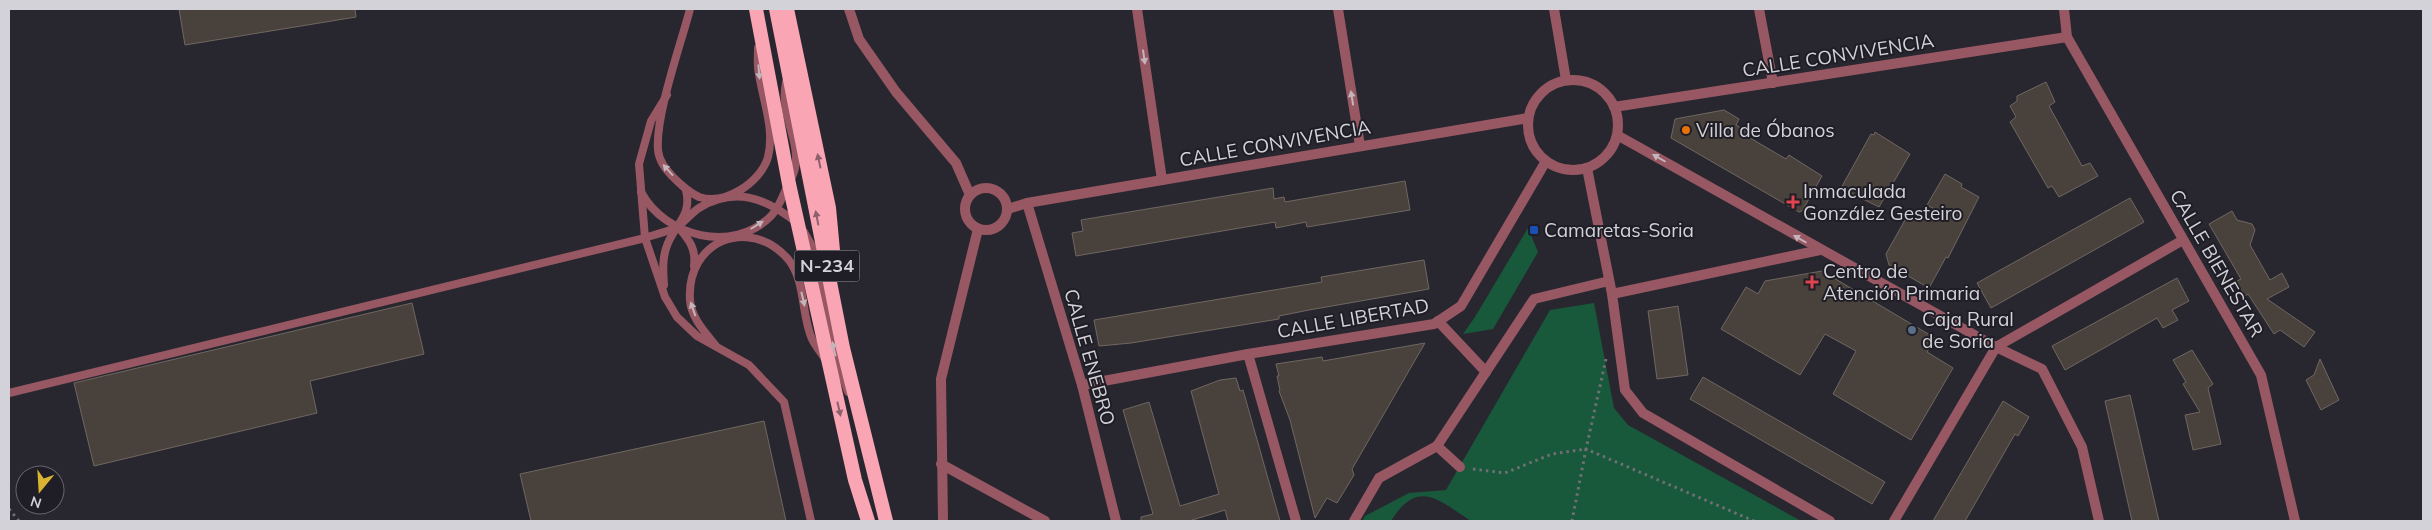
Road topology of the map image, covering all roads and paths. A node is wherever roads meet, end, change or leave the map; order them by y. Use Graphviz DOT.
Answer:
graph roads {
  1 [pos="690,9"];
  2 [pos="756,9"];
  3 [pos="776,9"];
  4 [pos="787,9"];
  5 [pos="849,9"];
  6 [pos="1137,9"];
  7 [pos="1338,9"];
  8 [pos="1554,9"];
  9 [pos="1759,9"];
  10 [pos="2064,9"];
  11 [pos="758,23"];
  12 [pos="2067,37"];
  13 [pos="787,58"];
  14 [pos="1566,80"];
  15 [pos="1773,83"];
  16 [pos="667,95"];
  17 [pos="1614,107"];
  18 [pos="1528,118"];
  19 [pos="1617,135"];
  20 [pos="1360,146"];
  21 [pos="1546,161"];
  22 [pos="1587,168"];
  23 [pos="1162,180"];
  24 [pos="789,184"];
  25 [pos="639,188"];
  26 [pos="686,190"];
  27 [pos="970,194"];
  28 [pos="719,198"];
  29 [pos="1027,203"];
  30 [pos="777,207"];
  31 [pos="1008,209"];
  32 [pos="799,224"];
  33 [pos="678,227"];
  34 [pos="978,230"];
  35 [pos="728,237"];
  36 [pos="645,238"];
  37 [pos="2183,240"];
  38 [pos="1820,250"];
  39 [pos="691,281"];
  40 [pos="1609,282"];
  41 [pos="1612,294"];
  42 [pos="665,297"];
  43 [pos="1438,321"];
  44 [pos="1996,347"];
  45 [pos="843,348"];
  46 [pos="719,350"];
  47 [pos="1248,354"];
  48 [pos="1621,357"];
  49 [pos="830,366"];
  50 [pos="1486,372"];
  51 [pos="1082,385"];
  52 [pos="9,393"];
  53 [pos="1437,446"];
  54 [pos="1586,449"];
  55 [pos="872,462"];
  56 [pos="941,464"];
  57 [pos="1460,467"];
  58 [pos="9,509"];
  59 [pos="19,521"];
  60 [pos="811,521"];
  61 [pos="868,521"];
  62 [pos="886,521"];
  63 [pos="943,521"];
  64 [pos="1045,521"];
  65 [pos="1116,521"];
  66 [pos="1296,521"];
  67 [pos="1354,521"];
  68 [pos="1572,521"];
  69 [pos="1754,521"];
  70 [pos="1830,521"];
  71 [pos="1894,521"];
  72 [pos="2099,521"];
  73 [pos="2295,521"];
  1 -- 16 [label="lane"];
  2 -- 11 [label="highway, N-234"];
  3 -- 13 [label="highway, N-234"];
  45 -- 4 [label="highway, one-way"];
  5 -- 27 [label="street"];
  6 -- 23 [label="street, one-way"];
  20 -- 7 [label="street, one-way"];
  8 -- 14 [label="street"];
  9 -- 15 [label="street"];
  10 -- 12 [label="street"];
  11 -- 24 [label="highway, N-234"];
  11 -- 28 [label="lane, one-way"];
  12 -- 15 [label="street, CALLE CONVIVENCIA"];
  12 -- 37 [label="street, CALLE BIENESTAR"];
  13 -- 24 [label="lane"];
  45 -- 13 [label="highway, N-234, one-way"];
  14 -- 17 [label="street"];
  14 -- 18 [label="street"];
  15 -- 17 [label="street, CALLE CONVIVENCIA"];
  16 -- 25 [label="lane"];
  26 -- 16 [label="lane, one-way"];
  17 -- 19 [label="street"];
  18 -- 20 [label="street, CALLE CONVIVENCIA"];
  18 -- 21 [label="street"];
  19 -- 22 [label="street"];
  38 -- 19 [label="street, one-way"];
  20 -- 23 [label="street, CALLE CONVIVENCIA"];
  21 -- 22 [label="street"];
  21 -- 43 [label="street, CALLE LIBERTAD"];
  22 -- 40 [label="street"];
  23 -- 29 [label="street, CALLE CONVIVENCIA"];
  24 -- 30 [label="lane"];
  24 -- 32 [label="highway, N-234"];
  25 -- 33 [label="lane"];
  25 -- 36 [label="lane"];
  26 -- 28 [label="lane"];
  26 -- 33 [label="lane"];
  27 -- 31 [label="street"];
  27 -- 34 [label="street"];
  28 -- 30 [label="lane"];
  28 -- 33 [label="lane"];
  29 -- 31 [label="street, CALLE CONVIVENCIA"];
  29 -- 51 [label="street, CALLE ENEBRO"];
  30 -- 32 [label="lane"];
  35 -- 30 [label="lane, one-way"];
  31 -- 34 [label="street"];
  32 -- 49 [label="highway, N-234"];
  55 -- 32 [label="lane, one-way"];
  33 -- 35 [label="lane"];
  33 -- 36 [label="lane"];
  33 -- 39 [label="lane"];
  33 -- 42 [label="lane"];
  34 -- 56 [label="street"];
  35 -- 39 [label="lane"];
  35 -- 49 [label="lane, one-way"];
  36 -- 42 [label="lane"];
  36 -- 52 [label="lane"];
  37 -- 44 [label="street"];
  37 -- 73 [label="street, CALLE BIENESTAR"];
  38 -- 41 [label="street"];
  38 -- 44 [label="street"];
  46 -- 39 [label="lane, one-way"];
  40 -- 41 [label="street"];
  40 -- 50 [label="street"];
  41 -- 48 [label="street"];
  42 -- 46 [label="lane"];
  43 -- 47 [label="street, CALLE LIBERTAD"];
  43 -- 50 [label="street"];
  44 -- 71 [label="street"];
  44 -- 72 [label="street"];
  45 -- 55 [label="highway, N-234"];
  46 -- 60 [label="lane"];
  47 -- 51 [label="street, CALLE LIBERTAD"];
  47 -- 66 [label="street"];
  48 -- 54 [label="path"];
  48 -- 70 [label="street"];
  49 -- 61 [label="highway, N-234, one-way"];
  50 -- 53 [label="street"];
  51 -- 65 [label="street, CALLE ENEBRO"];
  53 -- 57 [label="street"];
  53 -- 67 [label="street"];
  54 -- 57 [label="path"];
  54 -- 68 [label="path"];
  54 -- 69 [label="path"];
  55 -- 62 [label="highway, N-234"];
  56 -- 63 [label="street"];
  56 -- 64 [label="street"];
  58 -- 59 [label="path"];
}
